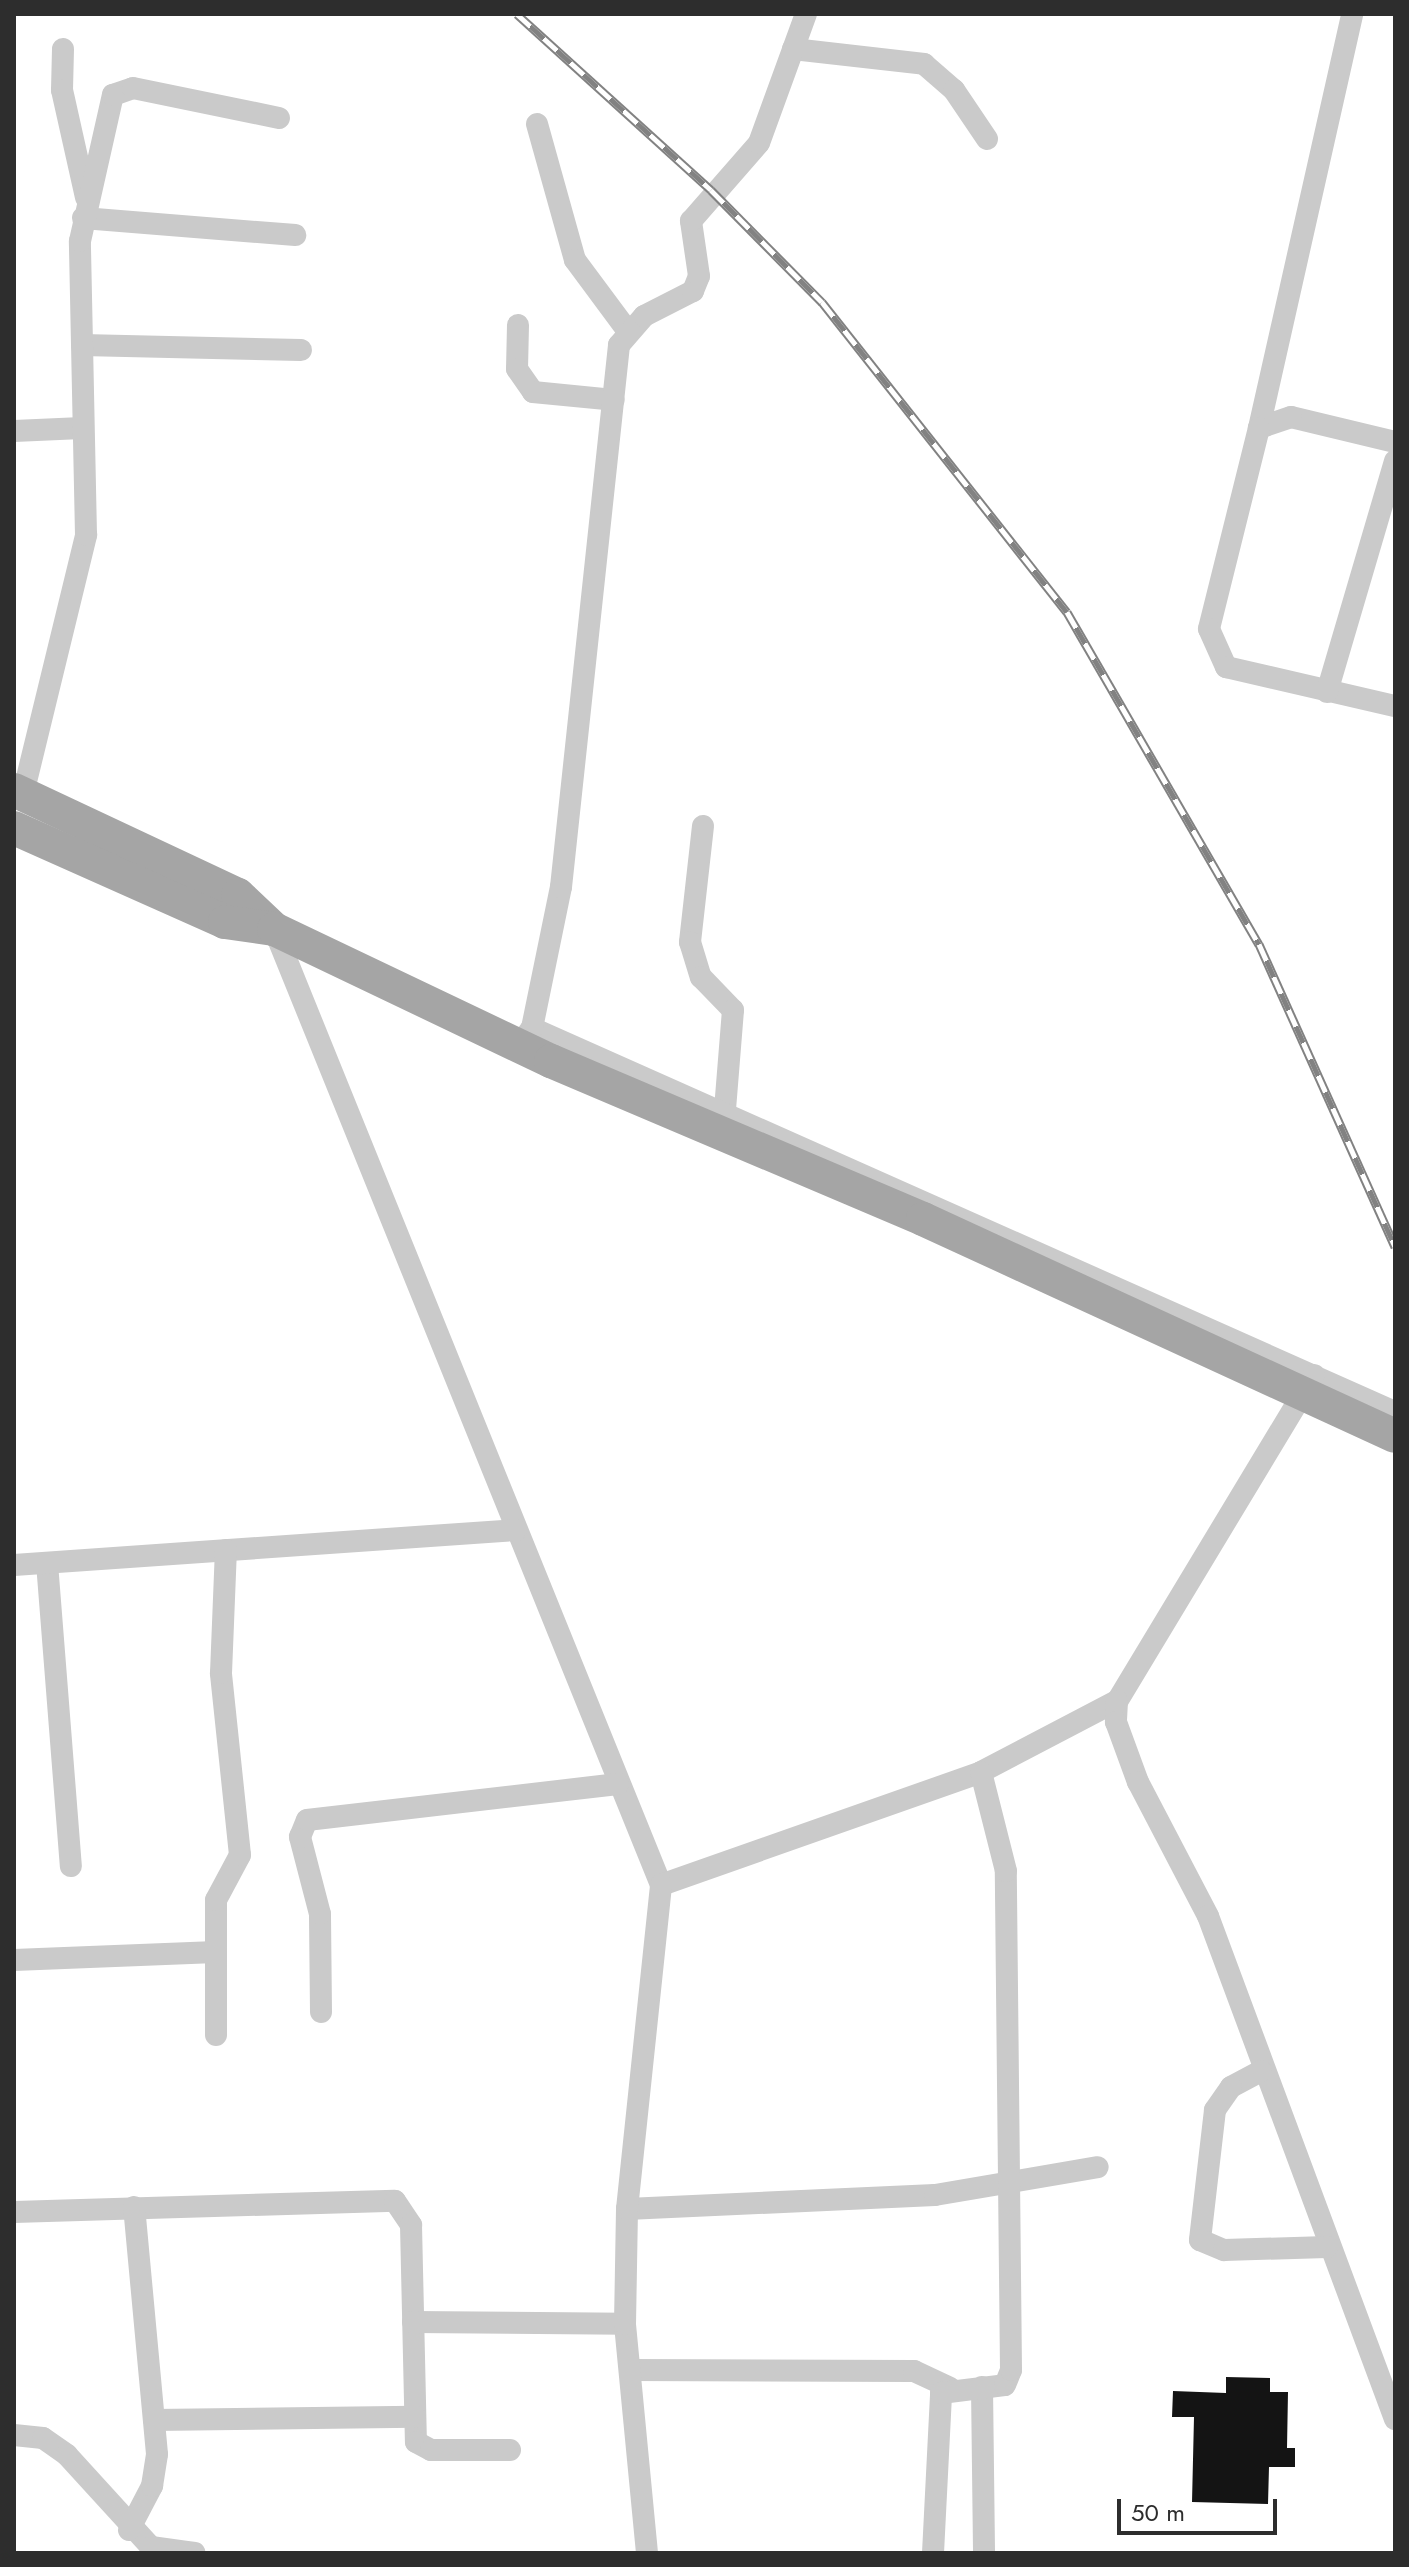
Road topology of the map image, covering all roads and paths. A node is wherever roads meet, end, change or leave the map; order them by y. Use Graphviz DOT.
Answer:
graph roads {
  1 [pos="806,14"];
  2 [pos="1352,14"];
  3 [pos="63,49"];
  4 [pos="793,49"];
  5 [pos="279,118"];
  6 [pos="537,124"];
  7 [pos="987,139"];
  8 [pos="85,209"];
  9 [pos="295,235"];
  10 [pos="518,325"];
  11 [pos="627,330"];
  12 [pos="82,345"];
  13 [pos="301,350"];
  14 [pos="614,400"];
  15 [pos="82,428"];
  16 [pos="1259,428"];
  17 [pos="14,431"];
  18 [pos="1395,442"];
  19 [pos="1395,461"];
  20 [pos="1327,692"];
  21 [pos="1395,706"];
  22 [pos="18,792"];
  23 [pos="703,826"];
  24 [pos="14,828"];
  25 [pos="274,929"];
  26 [pos="525,1038"];
  27 [pos="725,1109"];
  28 [pos="1314,1375"];
  29 [pos="1395,1412"];
  30 [pos="1395,1436"];
  31 [pos="516,1530"];
  32 [pos="226,1550"];
  33 [pos="47,1563"];
  34 [pos="14,1565"];
  35 [pos="1117,1701"];
  36 [pos="981,1772"];
  37 [pos="618,1784"];
  38 [pos="71,1866"];
  39 [pos="661,1885"];
  40 [pos="216,1952"];
  41 [pos="14,1960"];
  42 [pos="321,2012"];
  43 [pos="216,2035"];
  44 [pos="1261,2071"];
  45 [pos="1098,2167"];
  46 [pos="1012,2186"];
  47 [pos="134,2207"];
  48 [pos="627,2209"];
  49 [pos="14,2212"];
  50 [pos="1327,2247"];
  51 [pos="413,2322"];
  52 [pos="625,2324"];
  53 [pos="630,2370"];
  54 [pos="982,2387"];
  55 [pos="950,2388"];
  56 [pos="415,2417"];
  57 [pos="1395,2419"];
  58 [pos="154,2420"];
  59 [pos="14,2435"];
  60 [pos="510,2450"];
  61 [pos="129,2530"];
  62 [pos="195,2553"];
  63 [pos="647,2553"];
  64 [pos="933,2553"];
  65 [pos="984,2553"];
  1 -- 4 [label="street"];
  2 -- 16 [label="street"];
  3 -- 8 [label="street"];
  4 -- 7 [label="street"];
  4 -- 11 [label="street"];
  5 -- 8 [label="street"];
  6 -- 11 [label="street"];
  8 -- 9 [label="street"];
  8 -- 12 [label="street"];
  10 -- 14 [label="street"];
  11 -- 14 [label="street"];
  12 -- 13 [label="street"];
  12 -- 15 [label="street"];
  14 -- 26 [label="street"];
  15 -- 17 [label="street"];
  15 -- 22 [label="street"];
  16 -- 18 [label="street"];
  16 -- 20 [label="street"];
  19 -- 20 [label="street"];
  20 -- 21 [label="street"];
  22 -- 25 [label="main road"];
  23 -- 27 [label="street"];
  24 -- 25 [label="main road"];
  25 -- 26 [label="main road"];
  25 -- 31 [label="street"];
  26 -- 27 [label="street"];
  26 -- 30 [label="main road, bridge"];
  27 -- 28 [label="street"];
  28 -- 29 [label="street"];
  28 -- 35 [label="street"];
  31 -- 32 [label="street"];
  31 -- 37 [label="street"];
  32 -- 33 [label="street"];
  32 -- 40 [label="street"];
  33 -- 34 [label="street"];
  33 -- 38 [label="street"];
  35 -- 36 [label="street"];
  35 -- 44 [label="street"];
  36 -- 39 [label="street"];
  36 -- 46 [label="street"];
  37 -- 39 [label="street"];
  37 -- 42 [label="street"];
  39 -- 48 [label="street"];
  40 -- 41 [label="street"];
  40 -- 43 [label="street"];
  44 -- 50 [label="street"];
  44 -- 50 [label="street"];
  45 -- 46 [label="street"];
  46 -- 48 [label="street"];
  46 -- 54 [label="street"];
  47 -- 49 [label="street"];
  47 -- 51 [label="street"];
  47 -- 58 [label="street"];
  48 -- 52 [label="street"];
  50 -- 57 [label="street"];
  51 -- 52 [label="street"];
  51 -- 56 [label="street"];
  52 -- 53 [label="street"];
  53 -- 55 [label="street"];
  53 -- 63 [label="street"];
  54 -- 55 [label="street"];
  54 -- 65 [label="street"];
  55 -- 64 [label="street"];
  56 -- 58 [label="street"];
  56 -- 60 [label="street"];
  58 -- 61 [label="street"];
  59 -- 61 [label="street"];
  61 -- 62 [label="street"];
}
